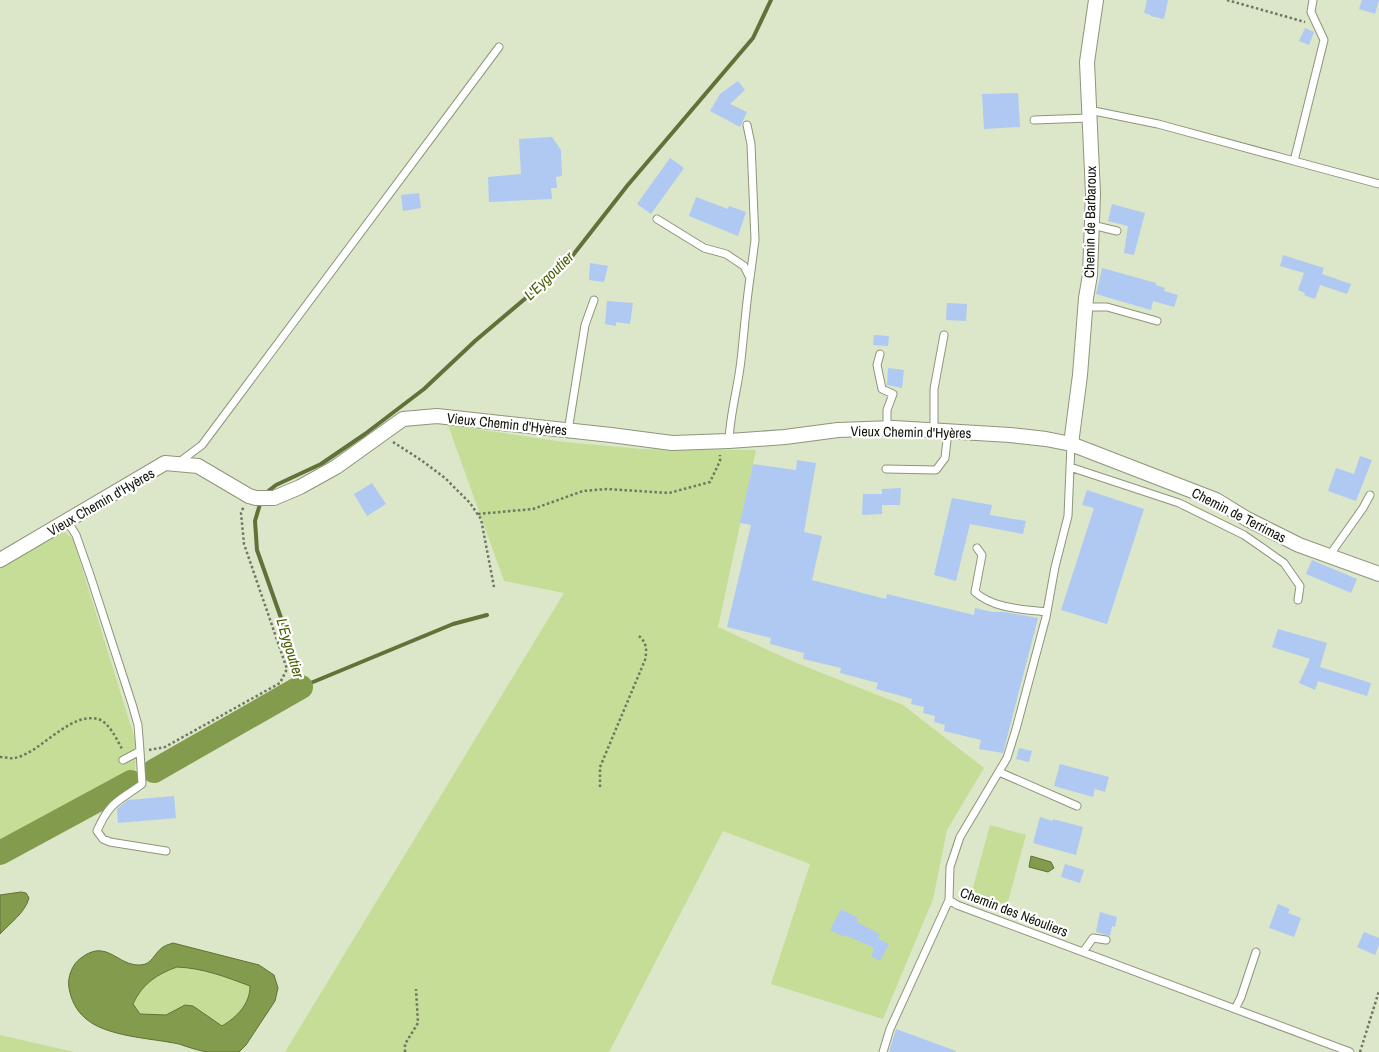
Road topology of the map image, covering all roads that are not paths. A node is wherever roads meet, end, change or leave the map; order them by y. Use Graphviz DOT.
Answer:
graph roads {
  1 [pos="1096,0"];
  2 [pos="1314,0"];
  3 [pos="499,47"];
  4 [pos="1089,114"];
  5 [pos="1034,120"];
  6 [pos="747,124"];
  7 [pos="1294,161"];
  8 [pos="1379,184"];
  9 [pos="657,219"];
  10 [pos="1092,225"];
  11 [pos="1117,231"];
  12 [pos="750,278"];
  13 [pos="594,300"];
  14 [pos="1085,307"];
  15 [pos="1157,321"];
  16 [pos="944,334"];
  17 [pos="880,354"];
  18 [pos="887,428"];
  19 [pos="568,431"];
  20 [pos="941,431"];
  21 [pos="724,441"];
  22 [pos="1071,444"];
  23 [pos="177,463"];
  24 [pos="1070,467"];
  25 [pos="886,469"];
  26 [pos="1370,495"];
  27 [pos="67,521"];
  28 [pos="977,548"];
  29 [pos="1329,556"];
  30 [pos="0,560"];
  31 [pos="1379,574"];
  32 [pos="1298,600"];
  33 [pos="1047,612"];
  34 [pos="140,751"];
  35 [pos="125,759"];
  36 [pos="999,772"];
  37 [pos="1077,806"];
  38 [pos="166,851"];
  39 [pos="949,900"];
  40 [pos="1106,940"];
  41 [pos="1084,952"];
  42 [pos="1256,952"];
  43 [pos="1235,1009"];
  44 [pos="883,1052"];
  45 [pos="1350,1052"];
  1 -- 4 [label="street, Chemin de Barbaroux"];
  2 -- 7 [label="lane"];
  3 -- 23 [label="lane"];
  4 -- 5 [label="lane"];
  4 -- 7 [label="lane"];
  4 -- 10 [label="street, Chemin de Barbaroux"];
  6 -- 12 [label="lane"];
  7 -- 8 [label="lane"];
  9 -- 12 [label="lane"];
  10 -- 11 [label="lane"];
  10 -- 14 [label="street, Chemin de Barbaroux"];
  12 -- 21 [label="lane"];
  13 -- 19 [label="lane"];
  14 -- 15 [label="lane"];
  14 -- 22 [label="street, Chemin de Barbaroux"];
  16 -- 20 [label="lane"];
  17 -- 18 [label="lane"];
  18 -- 20 [label="street, Vieux Chemin d'Hyères"];
  18 -- 21 [label="street, Vieux Chemin d'Hyères"];
  19 -- 21 [label="street, Vieux Chemin d'Hyères"];
  19 -- 23 [label="street, Vieux Chemin d'Hyères"];
  20 -- 22 [label="street, Vieux Chemin d'Hyères"];
  20 -- 25 [label="lane"];
  22 -- 24 [label="lane, Chemin des Néouliers"];
  22 -- 29 [label="street, Chemin de Terrimas"];
  23 -- 27 [label="street, Vieux Chemin d'Hyères"];
  24 -- 32 [label="lane"];
  24 -- 33 [label="lane, Chemin des Néouliers"];
  26 -- 29 [label="lane"];
  27 -- 30 [label="street, Vieux Chemin d'Hyères"];
  27 -- 34 [label="lane"];
  28 -- 33 [label="lane"];
  29 -- 31 [label="street, Chemin de Terrimas"];
  33 -- 36 [label="lane, Chemin des Néouliers"];
  34 -- 35 [label="lane"];
  34 -- 38 [label="lane"];
  36 -- 37 [label="lane"];
  36 -- 39 [label="lane, Chemin des Néouliers"];
  39 -- 41 [label="lane, Chemin des Néouliers"];
  39 -- 44 [label="lane"];
  40 -- 41 [label="lane"];
  41 -- 43 [label="lane, Chemin des Néouliers"];
  42 -- 43 [label="lane"];
  43 -- 45 [label="lane, Chemin des Néouliers"];
}
